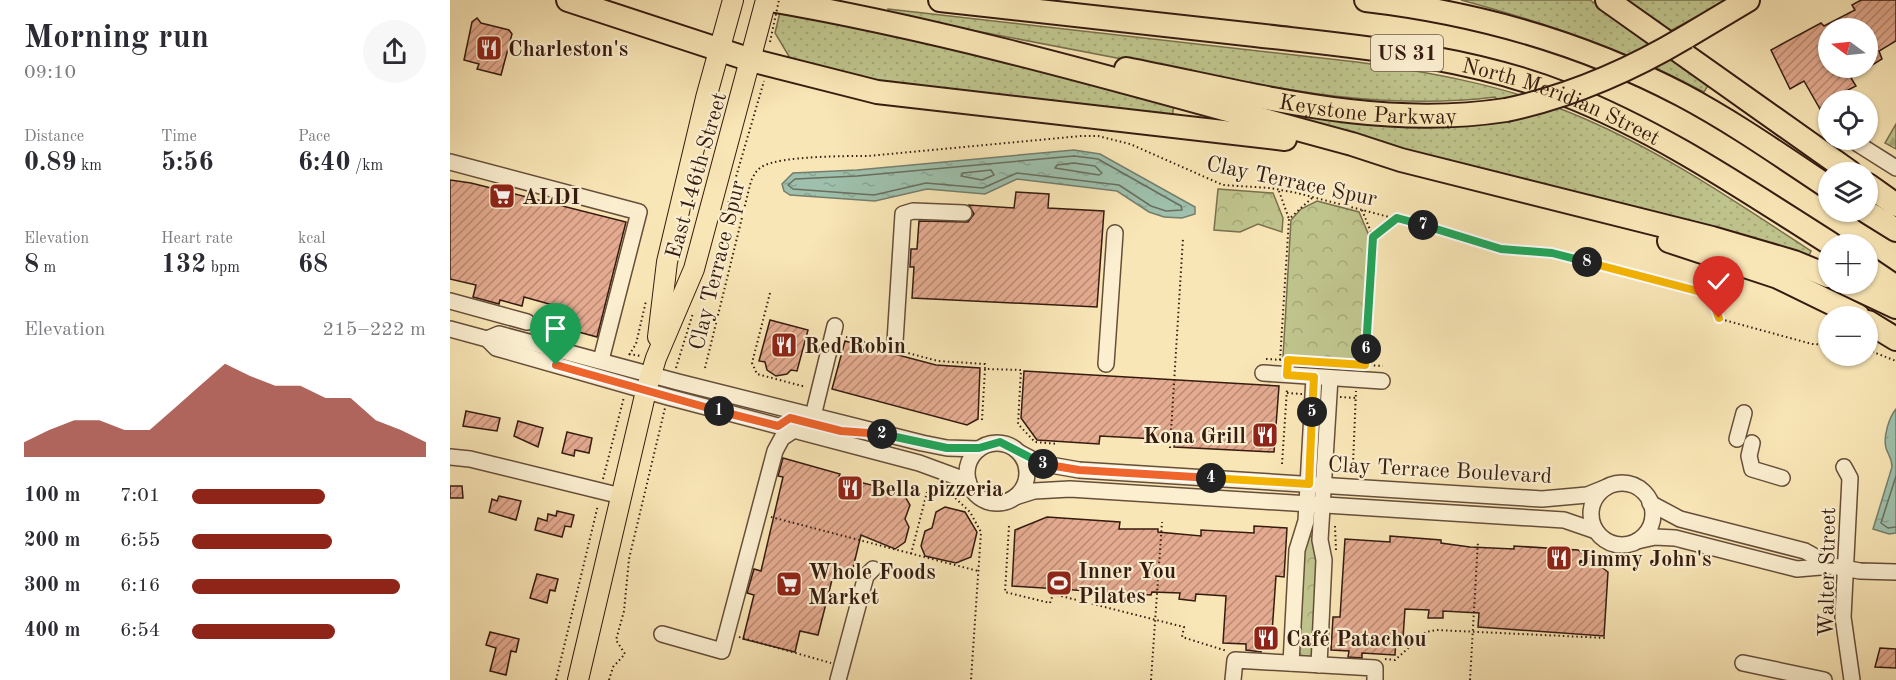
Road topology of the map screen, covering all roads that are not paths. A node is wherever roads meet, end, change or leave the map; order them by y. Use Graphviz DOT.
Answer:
graph roads {
  1 [pos="567,0"];
  2 [pos="733,0"];
  3 [pos="768,0"];
  4 [pos="940,0"];
  5 [pos="1366,0"];
  6 [pos="1607,0"];
  7 [pos="1748,0"];
  8 [pos="969,40"];
  9 [pos="720,49"];
  10 [pos="751,60"];
  11 [pos="1868,150"];
  12 [pos="1401,160"];
  13 [pos="450,162"];
  14 [pos="1836,162"];
  15 [pos="1896,168"];
  16 [pos="1818,181"];
  17 [pos="1878,192"];
  18 [pos="1543,197"];
  19 [pos="1896,206"];
  20 [pos="964,213"];
  21 [pos="1878,219"];
  22 [pos="1896,230"];
  23 [pos="1115,232"];
  24 [pos="1818,236"];
  25 [pos="1818,273"];
  26 [pos="1878,275"];
  27 [pos="1896,287"];
  28 [pos="1868,294"];
  29 [pos="450,301"];
  30 [pos="1837,306"];
  31 [pos="1896,307"];
  32 [pos="527,322"];
  33 [pos="1878,328"];
  34 [pos="450,329"];
  35 [pos="837,332"];
  36 [pos="487,339"];
  37 [pos="1896,339"];
  38 [pos="897,348"];
  39 [pos="601,360"];
  40 [pos="1106,364"];
  41 [pos="1263,366"];
  42 [pos="1383,373"];
  43 [pos="651,374"];
  44 [pos="1314,377"];
  45 [pos="1330,378"];
  46 [pos="1744,413"];
  47 [pos="813,416"];
  48 [pos="778,426"];
  49 [pos="794,430"];
  50 [pos="891,434"];
  51 [pos="979,448"];
  52 [pos="775,451"];
  53 [pos="1020,453"];
  54 [pos="450,457"];
  55 [pos="1844,467"];
  56 [pos="1782,478"];
  57 [pos="968,481"];
  58 [pos="1316,485"];
  59 [pos="1606,487"];
  60 [pos="621,496"];
  61 [pos="1015,497"];
  62 [pos="1650,503"];
  63 [pos="1315,505"];
  64 [pos="1596,531"];
  65 [pos="1637,541"];
  66 [pos="1838,567"];
  67 [pos="873,569"];
  68 [pos="1896,572"];
  69 [pos="662,634"];
  70 [pos="1291,663"];
  71 [pos="1743,663"];
  72 [pos="1319,665"];
  73 [pos="840,673"];
  74 [pos="578,680"];
  75 [pos="1233,680"];
  76 [pos="1375,680"];
  77 [pos="1824,680"];
  78 [pos="1852,680"];
  1 -- 9 [label="highway"];
  2 -- 9 [label="main road, East 146th Street"];
  3 -- 8 [label="highway"];
  3 -- 10 [label="main road, East 146th Street"];
  4 -- 24 [label="highway, North Meridian Street / US 31"];
  5 -- 16 [label="highway, US 31"];
  6 -- 14 [label="highway"];
  7 -- 8 [label="highway, Keystone Parkway, bridge"];
  8 -- 12 [label="highway"];
  9 -- 10 [label="highway"];
  9 -- 43 [label="main road, East 146th Street"];
  10 -- 12 [label="highway"];
  10 -- 43 [label="main road, East 146th Street"];
  11 -- 15 [label="street"];
  12 -- 18 [label="highway"];
  13 -- 39 [label="street"];
  17 -- 19 [label="highway"];
  18 -- 25 [label="highway"];
  18 -- 30 [label="highway"];
  20 -- 38 [label="street"];
  21 -- 22 [label="highway"];
  23 -- 40 [label="street"];
  26 -- 27 [label="highway"];
  28 -- 31 [label="highway"];
  29 -- 32 [label="street"];
  33 -- 37 [label="highway"];
  34 -- 36 [label="street"];
  35 -- 47 [label="street"];
  36 -- 39 [label="street"];
  36 -- 43 [label="street"];
  39 -- 43 [label="street"];
  41 -- 44 [label="street"];
  42 -- 45 [label="street"];
  43 -- 47 [label="street"];
  43 -- 48 [label="street"];
  43 -- 60 [label="main road, East 146th Street"];
  44 -- 45 [label="street"];
  44 -- 58 [label="street"];
  45 -- 58 [label="street"];
  46 -- 56 [label="street"];
  47 -- 50 [label="street"];
  48 -- 49 [label="street"];
  48 -- 50 [label="street"];
  48 -- 52 [label="street"];
  49 -- 52 [label="street"];
  49 -- 57 [label="street"];
  50 -- 51 [label="street"];
  51 -- 53 [label="street"];
  51 -- 57 [label="street"];
  52 -- 69 [label="street"];
  53 -- 58 [label="street, Clay Terrace Boulevard"];
  53 -- 61 [label="street"];
  54 -- 60 [label="street"];
  55 -- 66 [label="street, Walter Street"];
  57 -- 61 [label="street"];
  58 -- 59 [label="street, Clay Terrace Boulevard"];
  58 -- 63 [label="street"];
  59 -- 62 [label="street"];
  59 -- 64 [label="street"];
  60 -- 74 [label="main road, East 146th Street"];
  61 -- 63 [label="street, Clay Terrace Boulevard"];
  62 -- 65 [label="street"];
  62 -- 66 [label="street"];
  63 -- 64 [label="street, Clay Terrace Boulevard"];
  63 -- 70 [label="street"];
  63 -- 72 [label="street"];
  64 -- 65 [label="street"];
  65 -- 66 [label="street"];
  66 -- 68 [label="street"];
  66 -- 78 [label="street, Walter Street"];
  67 -- 73 [label="street"];
  70 -- 72 [label="street"];
  70 -- 75 [label="street"];
  71 -- 77 [label="street"];
  72 -- 76 [label="street"];
}
